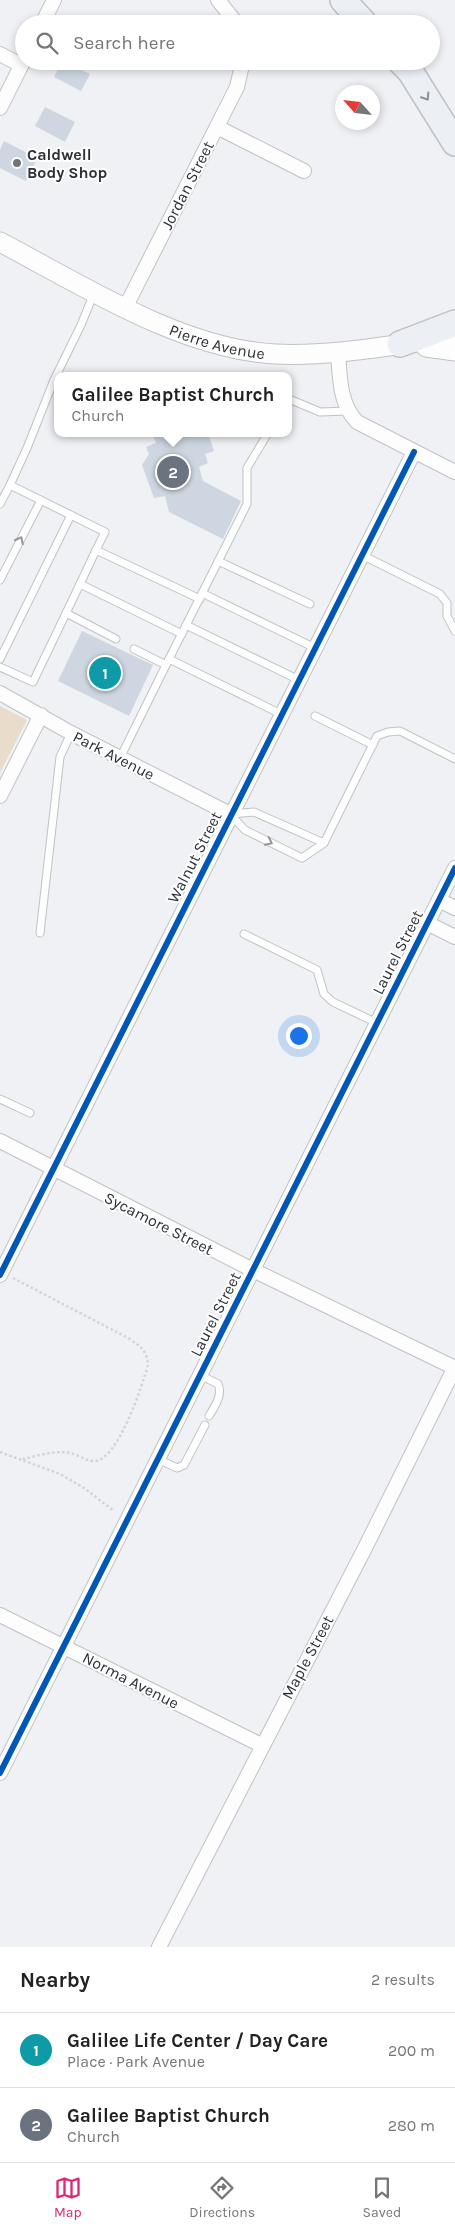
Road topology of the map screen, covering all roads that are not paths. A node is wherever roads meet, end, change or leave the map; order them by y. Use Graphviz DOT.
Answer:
graph roads {
  1 [pos="54,0"];
  2 [pos="218,0"];
  3 [pos="343,0"];
  4 [pos="46,15"];
  5 [pos="230,15"];
  6 [pos="357,15"];
  7 [pos="0,54"];
  8 [pos="15,60"];
  9 [pos="19,70"];
  10 [pos="241,70"];
  11 [pos="408,70"];
  12 [pos="0,108"];
  13 [pos="217,127"];
  14 [pos="449,132"];
  15 [pos="304,171"];
  16 [pos="0,242"];
  17 [pos="94,291"];
  18 [pos="125,308"];
  19 [pos="455,323"];
  20 [pos="455,337"];
  21 [pos="400,344"];
  22 [pos="455,351"];
  23 [pos="338,353"];
  24 [pos="58,372"];
  25 [pos="54,380"];
  26 [pos="292,400"];
  27 [pos="348,411"];
  28 [pos="266,437"];
  29 [pos="414,452"];
  30 [pos="455,472"];
  31 [pos="10,485"];
  32 [pos="41,500"];
  33 [pos="0,504"];
  34 [pos="71,515"];
  35 [pos="96,550"];
  36 [pos="362,555"];
  37 [pos="218,561"];
  38 [pos="0,580"];
  39 [pos="80,584"];
  40 [pos="201,596"];
  41 [pos="310,604"];
  42 [pos="66,613"];
  43 [pos="186,626"];
  44 [pos="455,631"];
  45 [pos="182,634"];
  46 [pos="116,639"];
  47 [pos="134,648"];
  48 [pos="315,648"];
  49 [pos="0,659"];
  50 [pos="168,662"];
  51 [pos="0,666"];
  52 [pos="299,680"];
  53 [pos="0,693"];
  54 [pos="281,714"];
  55 [pos="41,715"];
  56 [pos="315,716"];
  57 [pos="71,733"];
  58 [pos="373,745"];
  59 [pos="120,758"];
  60 [pos="455,759"];
  61 [pos="0,796"];
  62 [pos="230,814"];
  63 [pos="324,843"];
  64 [pos="455,868"];
  65 [pos="439,900"];
  66 [pos="455,908"];
  67 [pos="427,923"];
  68 [pos="40,933"];
  69 [pos="244,934"];
  70 [pos="455,937"];
  71 [pos="377,1023"];
  72 [pos="0,1099"];
  73 [pos="30,1113"];
  74 [pos="0,1141"];
  75 [pos="54,1168"];
  76 [pos="253,1270"];
  77 [pos="6,1276"];
  78 [pos="455,1367"];
  79 [pos="200,1375"];
  80 [pos="210,1416"];
  81 [pos="205,1425"];
  82 [pos="158,1459"];
  83 [pos="0,1615"];
  84 [pos="64,1646"];
  85 [pos="261,1745"];
  86 [pos="0,1773"];
  87 [pos="158,1947"];
  1 -- 4 [label="street"];
  2 -- 5 [label="street"];
  3 -- 6 [label="highway"];
  7 -- 8 [label="street"];
  9 -- 12 [label="street"];
  10 -- 13 [label="street, Jordan Street"];
  11 -- 14 [label="highway, one-way"];
  13 -- 15 [label="street"];
  13 -- 18 [label="street, Jordan Street"];
  16 -- 17 [label="main road, Pierre Avenue"];
  17 -- 18 [label="main road, Pierre Avenue"];
  17 -- 24 [label="lane"];
  18 -- 23 [label="main road, Pierre Avenue"];
  19 -- 21 [label="highway"];
  20 -- 21 [label="main road, Pierre Avenue"];
  21 -- 22 [label="main road"];
  21 -- 23 [label="main road, Pierre Avenue"];
  23 -- 27 [label="street"];
  25 -- 31 [label="lane"];
  26 -- 27 [label="lane"];
  27 -- 29 [label="street"];
  28 -- 37 [label="lane"];
  29 -- 30 [label="street"];
  29 -- 36 [label="street, Walnut Street"];
  31 -- 32 [label="lane"];
  31 -- 33 [label="lane"];
  32 -- 34 [label="lane"];
  38 -- 32 [label="lane, one-way"];
  34 -- 35 [label="lane"];
  34 -- 49 [label="lane"];
  35 -- 39 [label="lane"];
  35 -- 40 [label="lane"];
  36 -- 44 [label="lane"];
  36 -- 48 [label="street, Walnut Street"];
  37 -- 40 [label="lane"];
  37 -- 41 [label="lane"];
  39 -- 42 [label="lane"];
  39 -- 45 [label="lane"];
  40 -- 43 [label="lane"];
  40 -- 48 [label="lane"];
  42 -- 46 [label="lane"];
  42 -- 51 [label="lane"];
  43 -- 45 [label="lane"];
  43 -- 52 [label="lane"];
  45 -- 50 [label="lane"];
  47 -- 50 [label="lane"];
  48 -- 52 [label="street, Walnut Street"];
  50 -- 54 [label="lane"];
  50 -- 59 [label="lane"];
  52 -- 54 [label="street, Walnut Street"];
  53 -- 55 [label="street, Park Avenue"];
  54 -- 62 [label="street, Walnut Street"];
  55 -- 57 [label="street, Park Avenue"];
  55 -- 61 [label="street"];
  56 -- 58 [label="lane"];
  57 -- 59 [label="street, Park Avenue"];
  57 -- 68 [label="lane"];
  58 -- 60 [label="lane"];
  58 -- 63 [label="lane"];
  59 -- 62 [label="street, Park Avenue"];
  62 -- 63 [label="lane"];
  62 -- 63 [label="lane, Park Avenue, one-way"];
  62 -- 75 [label="street, Walnut Street"];
  64 -- 65 [label="street, Laurel Street"];
  65 -- 66 [label="street"];
  65 -- 67 [label="street, Laurel Street"];
  67 -- 70 [label="street"];
  67 -- 71 [label="street, Laurel Street"];
  69 -- 71 [label="lane"];
  71 -- 76 [label="street, Laurel Street"];
  72 -- 73 [label="lane"];
  74 -- 75 [label="street, Sycamore Street"];
  75 -- 76 [label="street, Sycamore Street"];
  75 -- 77 [label="street, Walnut Street"];
  76 -- 78 [label="street, Sycamore Street"];
  76 -- 79 [label="street, Laurel Street"];
  78 -- 85 [label="street, Maple Street"];
  79 -- 80 [label="lane"];
  79 -- 82 [label="street, Laurel Street"];
  81 -- 82 [label="lane"];
  82 -- 84 [label="street, Laurel Street"];
  83 -- 84 [label="street, Norma Avenue"];
  84 -- 85 [label="street, Norma Avenue"];
  84 -- 86 [label="street, Laurel Street"];
  85 -- 87 [label="street, Maple Street"];
}
